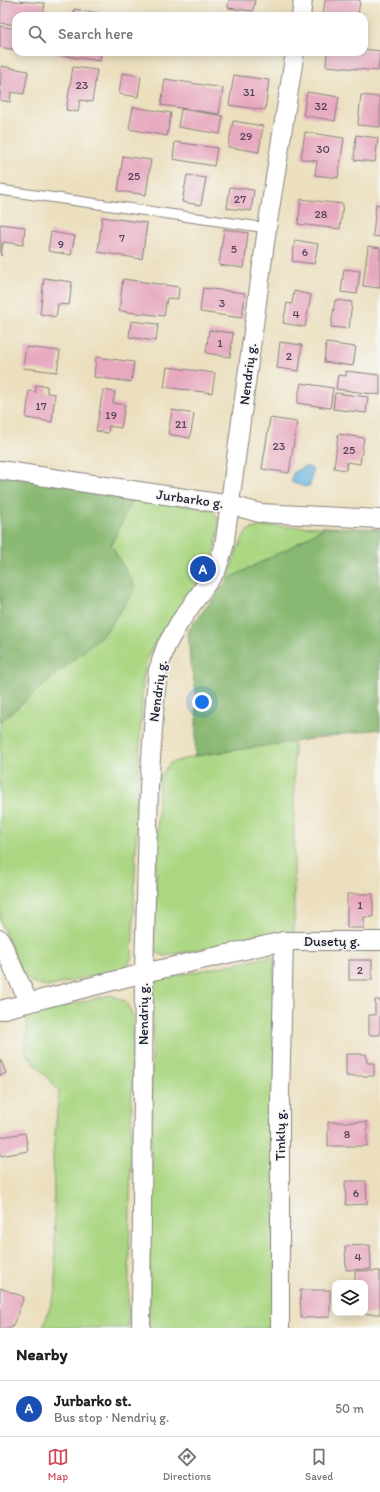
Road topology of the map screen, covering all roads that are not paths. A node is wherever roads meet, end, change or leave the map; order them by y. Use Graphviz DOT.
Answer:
graph roads {
  1 [pos="303,0"];
  2 [pos="302,12"];
  3 [pos="294,56"];
  4 [pos="0,190"];
  5 [pos="267,228"];
  6 [pos="0,470"];
  7 [pos="231,505"];
  8 [pos="380,519"];
  9 [pos="0,939"];
  10 [pos="284,941"];
  11 [pos="380,941"];
  12 [pos="144,973"];
  13 [pos="29,1003"];
  14 [pos="0,1010"];
  15 [pos="141,1328"];
  16 [pos="280,1328"];
  1 -- 2 [label="street"];
  3 -- 5 [label="street, Nendrių g."];
  4 -- 5 [label="lane"];
  5 -- 7 [label="street, Nendrių g."];
  6 -- 7 [label="street, Jurbarko g."];
  7 -- 8 [label="street, Jurbarko g."];
  7 -- 12 [label="street, Nendrių g."];
  9 -- 13 [label="street"];
  10 -- 11 [label="street, Dusetų g."];
  10 -- 12 [label="street, Dusetų g."];
  10 -- 16 [label="street, Tinklų g."];
  12 -- 13 [label="street, Dusetų g."];
  12 -- 15 [label="street, Nendrių g."];
  13 -- 14 [label="street, Dusetų g."];
}
